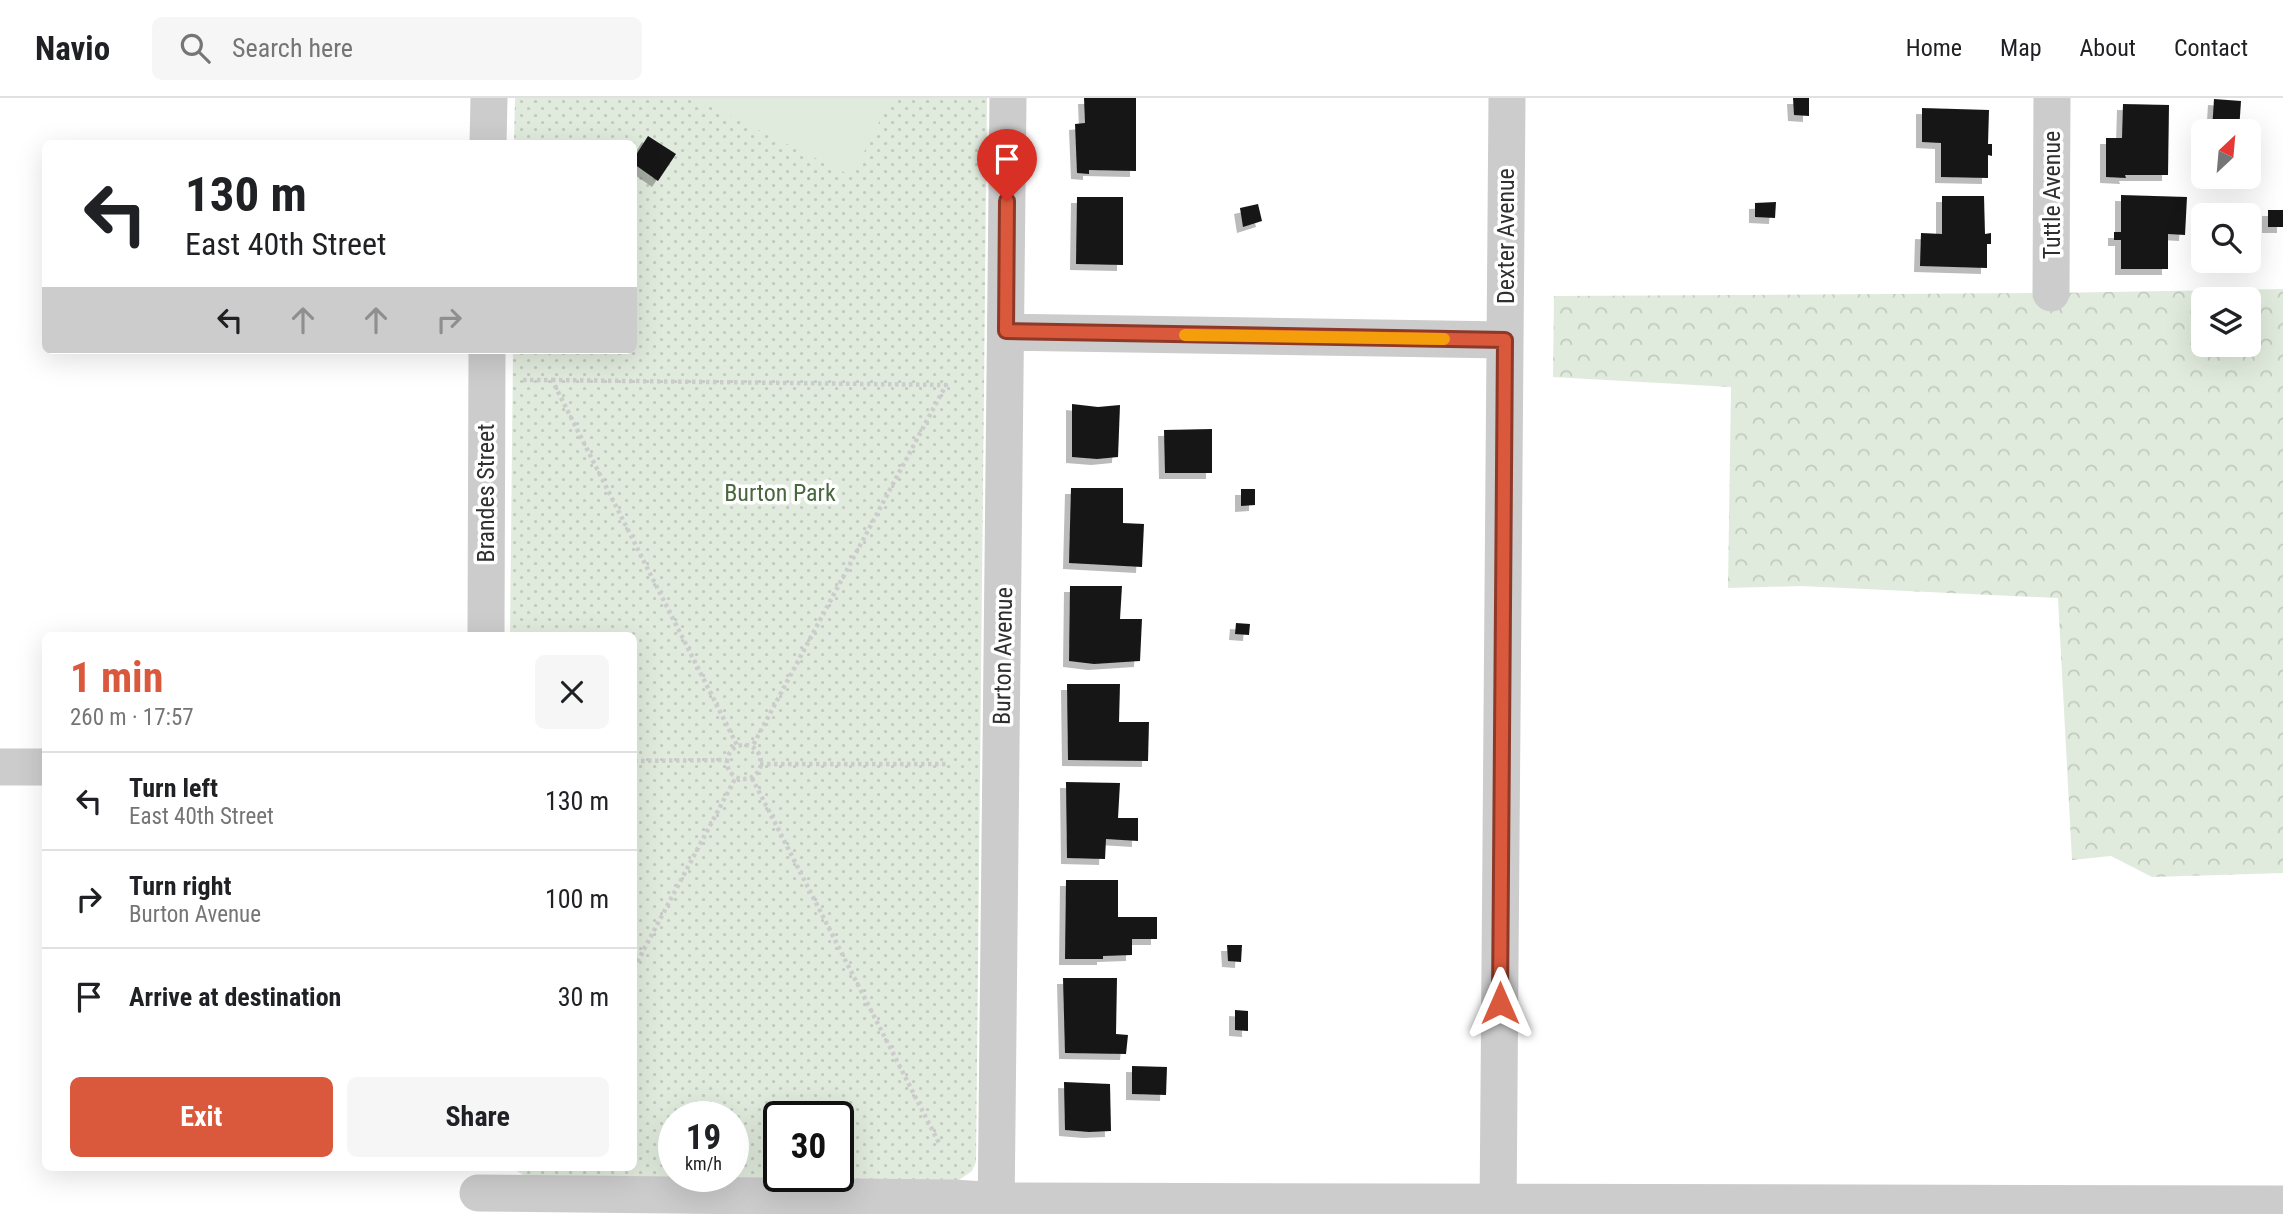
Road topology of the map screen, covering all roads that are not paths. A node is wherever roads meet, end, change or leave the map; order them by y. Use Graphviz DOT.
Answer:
graph roads {
  1 [pos="489,98"];
  2 [pos="1008,98"];
  3 [pos="1507,98"];
  4 [pos="2052,98"];
  5 [pos="488,140"];
  6 [pos="2051,293"];
  7 [pos="1006,331"];
  8 [pos="1505,340"];
  9 [pos="487,354"];
  10 [pos="486,632"];
  11 [pos="0,767"];
  12 [pos="42,767"];
  13 [pos="477,1191"];
  14 [pos="2283,1204"];
  15 [pos="997,1208"];
  16 [pos="1498,1209"];
  17 [pos="2051,1209"];
  1 -- 5 [label="street"];
  2 -- 7 [label="street, Burton Avenue"];
  3 -- 8 [label="street, Dexter Avenue"];
  4 -- 6 [label="street, Tuttle Avenue"];
  7 -- 8 [label="street"];
  7 -- 15 [label="street, Burton Avenue"];
  8 -- 16 [label="street, Dexter Avenue"];
  9 -- 10 [label="street, Brandes Street"];
  11 -- 12 [label="street"];
  13 -- 15 [label="street"];
  14 -- 17 [label="street"];
  15 -- 16 [label="street"];
  16 -- 17 [label="street"];
}
